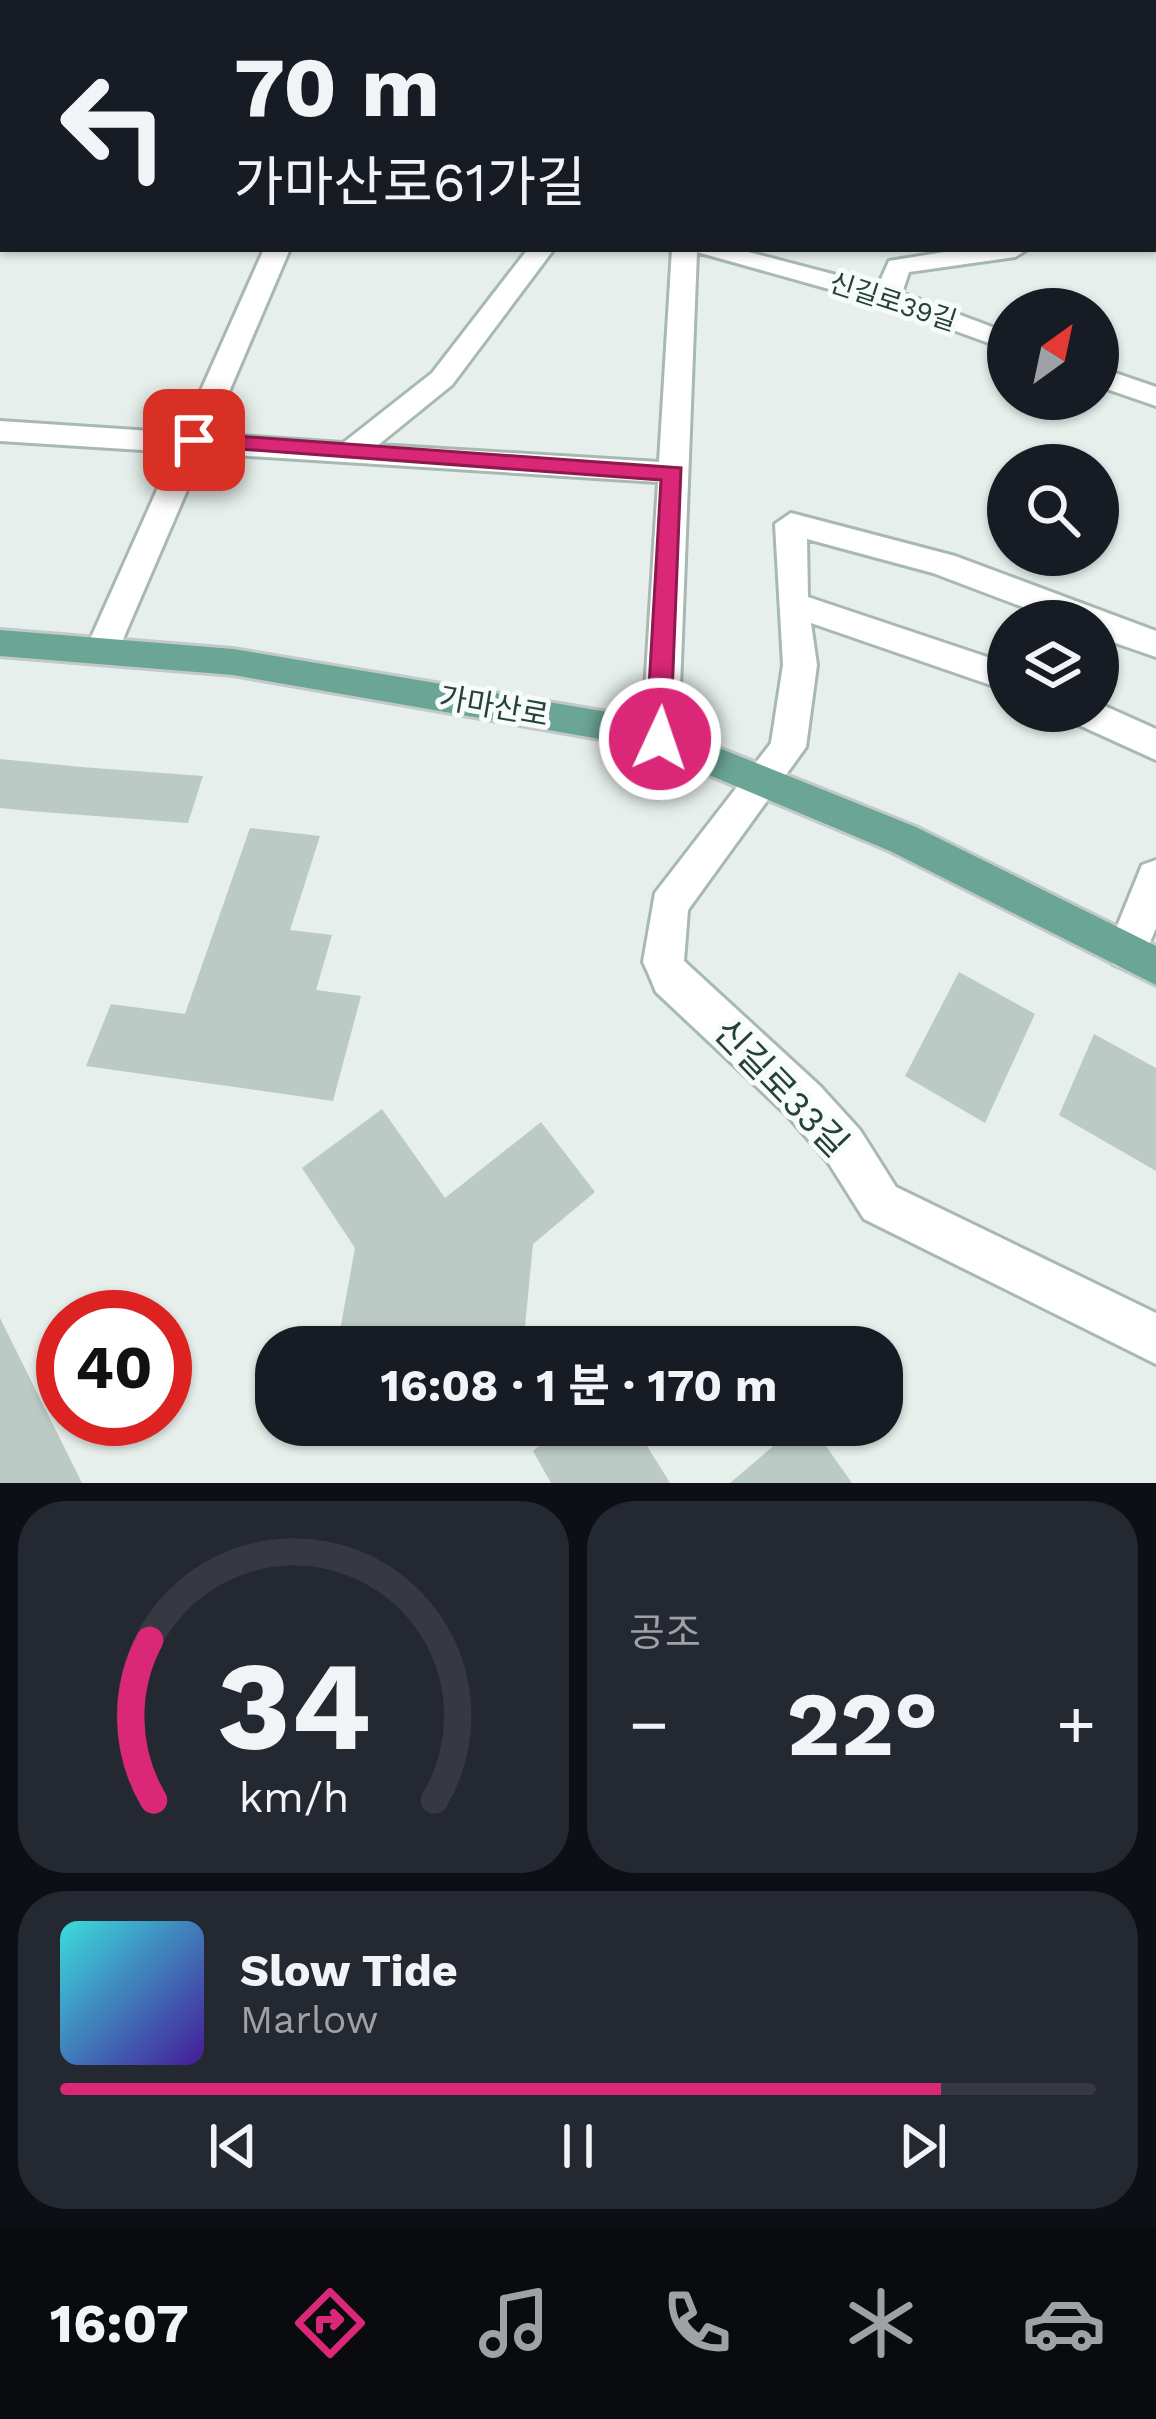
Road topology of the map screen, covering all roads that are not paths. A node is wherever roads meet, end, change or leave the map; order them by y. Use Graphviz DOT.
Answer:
graph roads {
  1 [pos="276,252"];
  2 [pos="539,252"];
  3 [pos="685,252"];
  4 [pos="719,252"];
  5 [pos="994,252"];
  6 [pos="888,297"];
  7 [pos="987,334"];
  8 [pos="1119,384"];
  9 [pos="1156,397"];
  10 [pos="0,431"];
  11 [pos="194,440"];
  12 [pos="351,451"];
  13 [pos="673,473"];
  14 [pos="1044,600"];
  15 [pos="792,604"];
  16 [pos="1119,631"];
  17 [pos="0,643"];
  18 [pos="1156,644"];
  19 [pos="102,651"];
  20 [pos="987,671"];
  21 [pos="1119,728"];
  22 [pos="660,739"];
  23 [pos="1156,746"];
  24 [pos="764,782"];
  25 [pos="1156,877"];
  26 [pos="1141,959"];
  27 [pos="1156,1339"];
  1 -- 11 [label="street"];
  2 -- 12 [label="street"];
  3 -- 13 [label="street"];
  4 -- 6 [label="street, 신길로39길"];
  5 -- 6 [label="street"];
  6 -- 7 [label="street, 신길로39길"];
  8 -- 9 [label="street"];
  10 -- 11 [label="street"];
  11 -- 12 [label="street"];
  11 -- 19 [label="street"];
  12 -- 13 [label="street"];
  13 -- 22 [label="street"];
  14 -- 15 [label="street, 신길로33길"];
  15 -- 20 [label="street"];
  15 -- 24 [label="street, 신길로33길"];
  16 -- 18 [label="street"];
  17 -- 19 [label="main road, 가마산로"];
  19 -- 22 [label="main road, 가마산로"];
  21 -- 23 [label="street"];
  22 -- 24 [label="main road, 가마산로"];
  24 -- 26 [label="main road, 가마산로"];
  24 -- 27 [label="street, 신길로33길"];
  25 -- 26 [label="street"];
}
